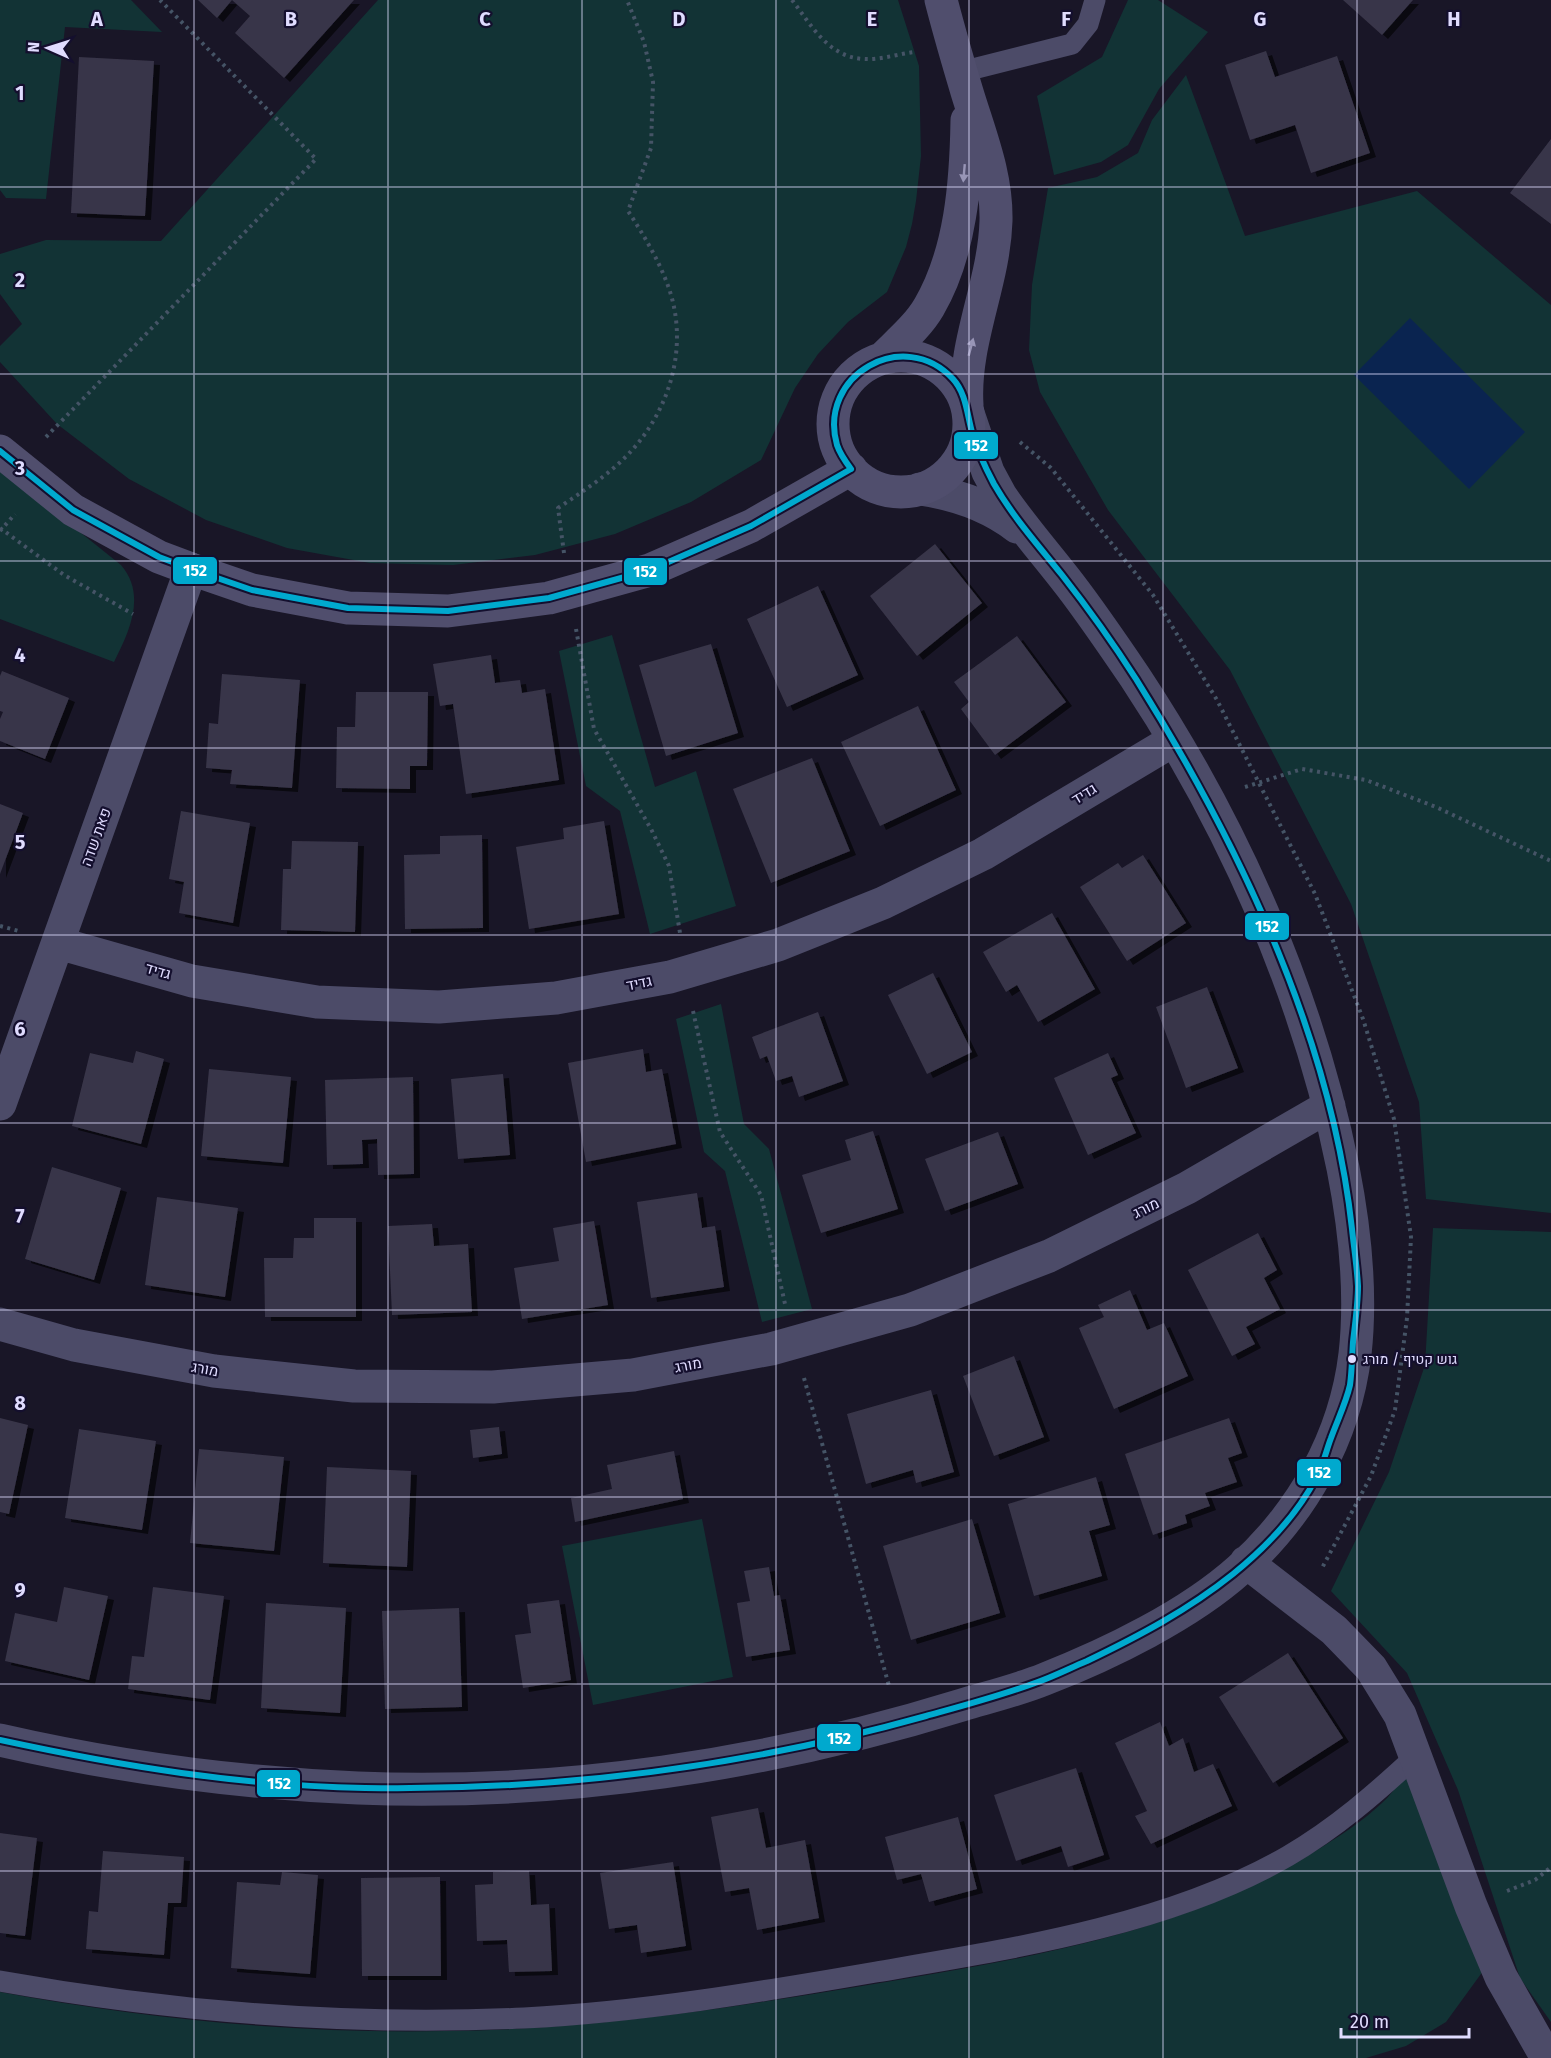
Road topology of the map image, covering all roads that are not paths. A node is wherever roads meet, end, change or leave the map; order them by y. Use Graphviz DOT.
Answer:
graph roads {
  1 [pos="940,0"];
  2 [pos="1095,0"];
  3 [pos="961,71"];
  4 [pos="884,358"];
  5 [pos="968,411"];
  6 [pos="9,458"];
  7 [pos="851,469"];
  8 [pos="920,489"];
  9 [pos="1035,541"];
  10 [pos="191,569"];
  11 [pos="1174,740"];
  12 [pos="58,943"];
  13 [pos="0,1104"];
  14 [pos="1329,1106"];
  15 [pos="0,1324"];
  16 [pos="1246,1562"];
  17 [pos="0,1740"];
  18 [pos="1416,1756"];
  19 [pos="0,1981"];
  20 [pos="1546,2058"];
  1 -- 3 [label="street"];
  2 -- 3 [label="lane"];
  3 -- 4 [label="street, one-way"];
  5 -- 3 [label="street, one-way"];
  4 -- 5 [label="street"];
  4 -- 7 [label="street"];
  5 -- 8 [label="street"];
  5 -- 9 [label="street"];
  6 -- 10 [label="street"];
  7 -- 8 [label="street"];
  7 -- 10 [label="street"];
  8 -- 9 [label="street"];
  9 -- 11 [label="street"];
  10 -- 12 [label="street, פאת שדה"];
  11 -- 12 [label="street, גדיד"];
  11 -- 14 [label="street"];
  12 -- 13 [label="street, פאת שדה"];
  14 -- 15 [label="street, מורג"];
  14 -- 16 [label="street"];
  16 -- 17 [label="street"];
  16 -- 18 [label="street"];
  18 -- 19 [label="lane"];
  18 -- 20 [label="street"];
}
